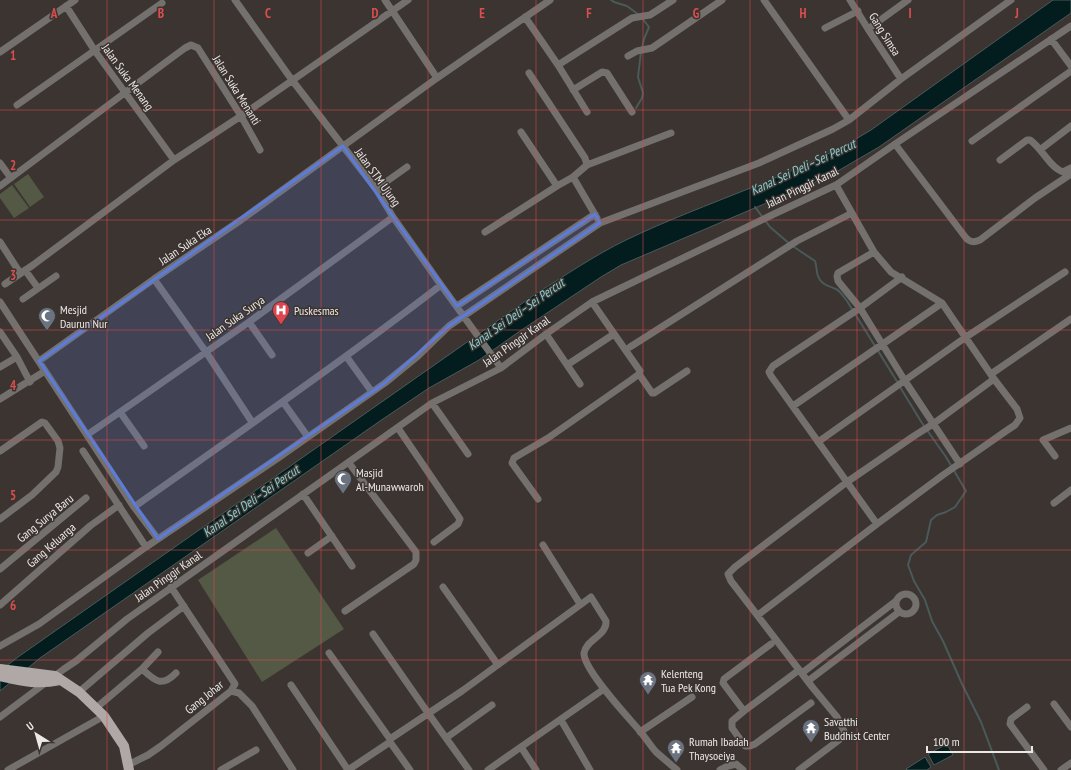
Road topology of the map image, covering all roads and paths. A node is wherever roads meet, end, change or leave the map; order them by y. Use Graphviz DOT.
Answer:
graph roads {
  1 [pos="75,0"];
  2 [pos="385,0"];
  3 [pos="408,0"];
  4 [pos="550,0"];
  5 [pos="673,0"];
  6 [pos="722,0"];
  7 [pos="764,0"];
  8 [pos="850,0"];
  9 [pos="238,1"];
  10 [pos="904,1"];
  11 [pos="1008,1"];
  12 [pos="162,4"];
  13 [pos="66,6"];
  14 [pos="393,11"];
  15 [pos="858,11"];
  16 [pos="525,17"];
  17 [pos="1071,26"];
  18 [pos="825,28"];
  19 [pos="868,29"];
  20 [pos="1051,39"];
  21 [pos="95,51"];
  22 [pos="0,52"];
  23 [pos="628,56"];
  24 [pos="558,65"];
  25 [pos="1071,66"];
  26 [pos="1071,71"];
  27 [pos="529,73"];
  28 [pos="437,78"];
  29 [pos="901,79"];
  30 [pos="292,80"];
  31 [pos="573,90"];
  32 [pos="126,92"];
  33 [pos="17,105"];
  34 [pos="587,112"];
  35 [pos="632,112"];
  36 [pos="241,116"];
  37 [pos="849,120"];
  38 [pos="1071,126"];
  39 [pos="521,132"];
  40 [pos="671,133"];
  41 [pos="972,141"];
  42 [pos="895,144"];
  43 [pos="342,146"];
  44 [pos="1040,149"];
  45 [pos="260,150"];
  46 [pos="174,160"];
  47 [pos="1000,160"];
  48 [pos="0,163"];
  49 [pos="587,164"];
  50 [pos="407,167"];
  51 [pos="1071,168"];
  52 [pos="1071,174"];
  53 [pos="573,177"];
  54 [pos="11,178"];
  55 [pos="836,185"];
  56 [pos="0,186"];
  57 [pos="557,186"];
  58 [pos="376,189"];
  59 [pos="852,213"];
  60 [pos="596,214"];
  61 [pos="393,217"];
  62 [pos="600,223"];
  63 [pos="485,232"];
  64 [pos="0,242"];
  65 [pos="874,252"];
  66 [pos="23,272"];
  67 [pos="1065,272"];
  68 [pos="56,276"];
  69 [pos="902,277"];
  70 [pos="154,279"];
  71 [pos="5,284"];
  72 [pos="441,285"];
  73 [pos="38,288"];
  74 [pos="23,299"];
  75 [pos="0,302"];
  76 [pos="592,302"];
  77 [pos="942,303"];
  78 [pos="457,306"];
  79 [pos="858,309"];
  80 [pos="465,316"];
  81 [pos="1071,319"];
  82 [pos="249,322"];
  83 [pos="0,332"];
  84 [pos="546,334"];
  85 [pos="614,334"];
  86 [pos="966,337"];
  87 [pos="630,347"];
  88 [pos="878,347"];
  89 [pos="206,352"];
  90 [pos="272,356"];
  91 [pos="346,356"];
  92 [pos="17,358"];
  93 [pos="39,361"];
  94 [pos="499,365"];
  95 [pos="567,365"];
  96 [pos="0,367"];
  97 [pos="45,371"];
  98 [pos="687,371"];
  99 [pos="639,374"];
  100 [pos="993,376"];
  101 [pos="30,382"];
  102 [pos="903,382"];
  103 [pos="580,384"];
  104 [pos="372,392"];
  105 [pos="0,399"];
  106 [pos="283,402"];
  107 [pos="432,403"];
  108 [pos="793,406"];
  109 [pos="120,412"];
  110 [pos="252,422"];
  111 [pos="932,425"];
  112 [pos="398,428"];
  113 [pos="1071,428"];
  114 [pos="87,435"];
  115 [pos="308,437"];
  116 [pos="818,442"];
  117 [pos="144,446"];
  118 [pos="0,451"];
  119 [pos="83,451"];
  120 [pos="468,454"];
  121 [pos="1055,456"];
  122 [pos="349,463"];
  123 [pos="960,465"];
  124 [pos="847,482"];
  125 [pos="1071,490"];
  126 [pos="303,494"];
  127 [pos="86,498"];
  128 [pos="538,499"];
  129 [pos="1054,503"];
  130 [pos="119,504"];
  131 [pos="134,507"];
  132 [pos="0,519"];
  133 [pos="876,524"];
  134 [pos="332,536"];
  135 [pos="158,539"];
  136 [pos="434,542"];
  137 [pos="543,545"];
  138 [pos="146,547"];
  139 [pos="308,553"];
  140 [pos="352,566"];
  141 [pos="0,569"];
  142 [pos="171,587"];
  143 [pos="443,587"];
  144 [pos="896,601"];
  145 [pos="580,604"];
  146 [pos="0,605"];
  147 [pos="184,606"];
  148 [pos="346,611"];
  149 [pos="899,612"];
  150 [pos="758,615"];
  151 [pos="373,634"];
  152 [pos="771,644"];
  153 [pos="0,646"];
  154 [pos="158,652"];
  155 [pos="329,653"];
  156 [pos="498,665"];
  157 [pos="0,669"];
  158 [pos="142,669"];
  159 [pos="800,671"];
  160 [pos="176,673"];
  161 [pos="0,676"];
  162 [pos="33,678"];
  163 [pos="57,678"];
  164 [pos="808,681"];
  165 [pos="45,683"];
  166 [pos="291,685"];
  167 [pos="604,689"];
  168 [pos="231,691"];
  169 [pos="79,692"];
  170 [pos="692,697"];
  171 [pos="811,703"];
  172 [pos="1054,704"];
  173 [pos="492,705"];
  174 [pos="1027,707"];
  175 [pos="96,708"];
  176 [pos="744,711"];
  177 [pos="428,713"];
  178 [pos="104,716"];
  179 [pos="0,717"];
  180 [pos="561,720"];
  181 [pos="1071,727"];
  182 [pos="640,732"];
  183 [pos="446,738"];
  184 [pos="390,740"];
  185 [pos="521,747"];
  186 [pos="256,750"];
  187 [pos="1071,763"];
  188 [pos="129,767"];
  189 [pos="8,770"];
  190 [pos="221,770"];
  191 [pos="294,770"];
  192 [pos="348,770"];
  193 [pos="409,770"];
  194 [pos="469,770"];
  195 [pos="488,770"];
  196 [pos="536,770"];
  197 [pos="590,770"];
  198 [pos="677,770"];
  199 [pos="720,770"];
  200 [pos="743,770"];
  201 [pos="799,770"];
  202 [pos="1044,770"];
  203 [pos="1061,770"];
  1 -- 13 [label="street"];
  2 -- 14 [label="street"];
  3 -- 14 [label="street"];
  4 -- 16 [label="street, Jalan Suka Eka"];
  5 -- 24 [label="street"];
  6 -- 23 [label="street"];
  7 -- 37 [label="street"];
  8 -- 15 [label="street, Gang Simsa"];
  9 -- 30 [label="street, Jalan STM Ujung"];
  10 -- 19 [label="street"];
  11 -- 29 [label="street"];
  12 -- 21 [label="street"];
  13 -- 21 [label="street, Jalan Suka Menang"];
  13 -- 22 [label="street"];
  14 -- 28 [label="street"];
  14 -- 30 [label="street"];
  15 -- 18 [label="street"];
  15 -- 19 [label="street, Gang Simsa"];
  16 -- 24 [label="street"];
  16 -- 28 [label="street, Jalan Suka Eka"];
  17 -- 20 [label="street, Jalan Pinggir Kanal"];
  19 -- 29 [label="street, Gang Simsa"];
  20 -- 25 [label="street"];
  20 -- 42 [label="street, Jalan Pinggir Kanal"];
  21 -- 32 [label="street, Jalan Suka Menang"];
  21 -- 33 [label="street"];
  24 -- 31 [label="street"];
  26 -- 41 [label="street"];
  27 -- 49 [label="street"];
  28 -- 43 [label="street, Jalan Suka Eka"];
  29 -- 37 [label="street"];
  30 -- 36 [label="street"];
  30 -- 43 [label="street, Jalan STM Ujung"];
  31 -- 34 [label="street"];
  31 -- 35 [label="street"];
  32 -- 36 [label="street, Jalan Suka Menanti"];
  32 -- 46 [label="street, Jalan Suka Menang"];
  32 -- 54 [label="street"];
  36 -- 45 [label="street, Jalan Suka Menanti"];
  36 -- 46 [label="street"];
  37 -- 62 [label="street"];
  38 -- 44 [label="street"];
  39 -- 57 [label="street"];
  40 -- 49 [label="street"];
  42 -- 52 [label="street"];
  42 -- 55 [label="street, Jalan Pinggir Kanal"];
  43 -- 58 [label="street, Jalan STM Ujung"];
  43 -- 70 [label="street, Jalan Suka Eka"];
  44 -- 47 [label="street"];
  44 -- 51 [label="street"];
  46 -- 66 [label="street"];
  48 -- 54 [label="street"];
  49 -- 53 [label="street"];
  50 -- 58 [label="street"];
  53 -- 57 [label="street"];
  53 -- 60 [label="street"];
  54 -- 56 [label="street"];
  55 -- 59 [label="street"];
  55 -- 76 [label="street, Jalan Pinggir Kanal"];
  57 -- 63 [label="street"];
  58 -- 61 [label="street, Jalan STM Ujung"];
  59 -- 65 [label="street"];
  59 -- 87 [label="street"];
  60 -- 62 [label="street"];
  60 -- 78 [label="street"];
  61 -- 72 [label="street, Jalan STM Ujung"];
  61 -- 82 [label="street, Jalan Suka Surya"];
  62 -- 80 [label="street"];
  64 -- 66 [label="street"];
  65 -- 69 [label="street"];
  65 -- 79 [label="street"];
  66 -- 71 [label="street"];
  66 -- 73 [label="street"];
  67 -- 86 [label="street"];
  68 -- 73 [label="street"];
  69 -- 77 [label="street"];
  69 -- 79 [label="street"];
  70 -- 89 [label="street"];
  70 -- 93 [label="street, Jalan Suka Eka"];
  72 -- 78 [label="street, Jalan STM Ujung"];
  72 -- 91 [label="street"];
  73 -- 74 [label="street"];
  75 -- 93 [label="street"];
  76 -- 84 [label="street, Jalan Pinggir Kanal"];
  76 -- 85 [label="street"];
  77 -- 86 [label="street"];
  77 -- 88 [label="street"];
  78 -- 80 [label="street, Jalan STM Ujung"];
  79 -- 88 [label="street"];
  79 -- 108 [label="street"];
  80 -- 94 [label="street, Jalan STM Ujung"];
  80 -- 104 [label="street"];
  81 -- 100 [label="street"];
  82 -- 89 [label="street, Jalan Suka Surya"];
  82 -- 90 [label="street"];
  83 -- 92 [label="street"];
  84 -- 94 [label="street, Jalan Pinggir Kanal"];
  84 -- 95 [label="street"];
  85 -- 95 [label="street"];
  85 -- 99 [label="street"];
  86 -- 100 [label="street"];
  86 -- 102 [label="street"];
  88 -- 102 [label="street"];
  88 -- 108 [label="street"];
  89 -- 109 [label="street, Jalan Suka Surya"];
  89 -- 110 [label="street"];
  91 -- 104 [label="street"];
  91 -- 106 [label="street"];
  92 -- 96 [label="street"];
  92 -- 101 [label="street"];
  93 -- 97 [label="street"];
  94 -- 107 [label="street, Jalan Pinggir Kanal"];
  95 -- 103 [label="street"];
  97 -- 101 [label="street"];
  97 -- 114 [label="street"];
  98 -- 99 [label="street"];
  99 -- 128 [label="street"];
  100 -- 111 [label="street"];
  100 -- 123 [label="street"];
  101 -- 105 [label="street"];
  102 -- 111 [label="street"];
  102 -- 116 [label="street"];
  104 -- 115 [label="street"];
  106 -- 110 [label="street"];
  106 -- 115 [label="street"];
  107 -- 112 [label="street, Jalan Pinggir Kanal"];
  107 -- 120 [label="street"];
  108 -- 116 [label="street"];
  109 -- 114 [label="street, Jalan Suka Surya"];
  109 -- 117 [label="street"];
  110 -- 131 [label="street"];
  111 -- 123 [label="street"];
  111 -- 124 [label="street"];
  112 -- 122 [label="street, Jalan Pinggir Kanal"];
  112 -- 136 [label="street"];
  113 -- 121 [label="street"];
  114 -- 131 [label="street"];
  115 -- 135 [label="street"];
  116 -- 124 [label="street"];
  118 -- 132 [label="street"];
  119 -- 130 [label="street"];
  122 -- 126 [label="street, Jalan Pinggir Kanal"];
  122 -- 148 [label="street"];
  123 -- 133 [label="street"];
  124 -- 133 [label="street"];
  124 -- 150 [label="street"];
  125 -- 129 [label="street"];
  126 -- 134 [label="street"];
  126 -- 142 [label="street, Jalan Pinggir Kanal"];
  127 -- 141 [label="street, Gang Surya Baru"];
  130 -- 138 [label="street"];
  130 -- 146 [label="street, Gang Keluarga"];
  131 -- 135 [label="street"];
  133 -- 150 [label="street"];
  134 -- 139 [label="street"];
  134 -- 140 [label="street"];
  135 -- 138 [label="street"];
  137 -- 145 [label="street"];
  138 -- 153 [label="street"];
  142 -- 147 [label="street, Gang Johar"];
  142 -- 163 [label="street, Jalan Pinggir Kanal"];
  143 -- 156 [label="street"];
  144 -- 149 [label="street"];
  144 -- 149 [label="street"];
  144 -- 159 [label="street"];
  145 -- 156 [label="street"];
  145 -- 167 [label="street"];
  147 -- 168 [label="street, Gang Johar"];
  147 -- 169 [label="street"];
  149 -- 164 [label="street"];
  150 -- 159 [label="street"];
  151 -- 177 [label="street"];
  152 -- 176 [label="street"];
  154 -- 158 [label="street"];
  155 -- 184 [label="street"];
  156 -- 177 [label="street"];
  157 -- 162 [label="main road"];
  158 -- 160 [label="street"];
  158 -- 175 [label="street"];
  159 -- 164 [label="street"];
  159 -- 176 [label="street"];
  161 -- 162 [label="main road"];
  162 -- 163 [label="main road"];
  162 -- 165 [label="main road"];
  163 -- 165 [label="main road"];
  163 -- 169 [label="main road"];
  164 -- 201 [label="street"];
  165 -- 179 [label="street"];
  166 -- 192 [label="street"];
  167 -- 180 [label="street"];
  167 -- 182 [label="street"];
  168 -- 188 [label="street, Gang Johar"];
  168 -- 191 [label="street"];
  169 -- 175 [label="main road"];
  170 -- 182 [label="street"];
  171 -- 176 [label="street"];
  172 -- 181 [label="street"];
  173 -- 183 [label="street"];
  174 -- 202 [label="street"];
  175 -- 178 [label="main road"];
  177 -- 183 [label="street"];
  177 -- 184 [label="street"];
  178 -- 188 [label="main road"];
  178 -- 189 [label="street"];
  180 -- 185 [label="street"];
  180 -- 197 [label="street"];
  182 -- 198 [label="street"];
  183 -- 194 [label="street"];
  184 -- 192 [label="street"];
  184 -- 193 [label="street"];
  185 -- 195 [label="street"];
  185 -- 196 [label="street"];
  186 -- 190 [label="street"];
  187 -- 203 [label="street"];
  199 -- 200 [label="street"];
}
